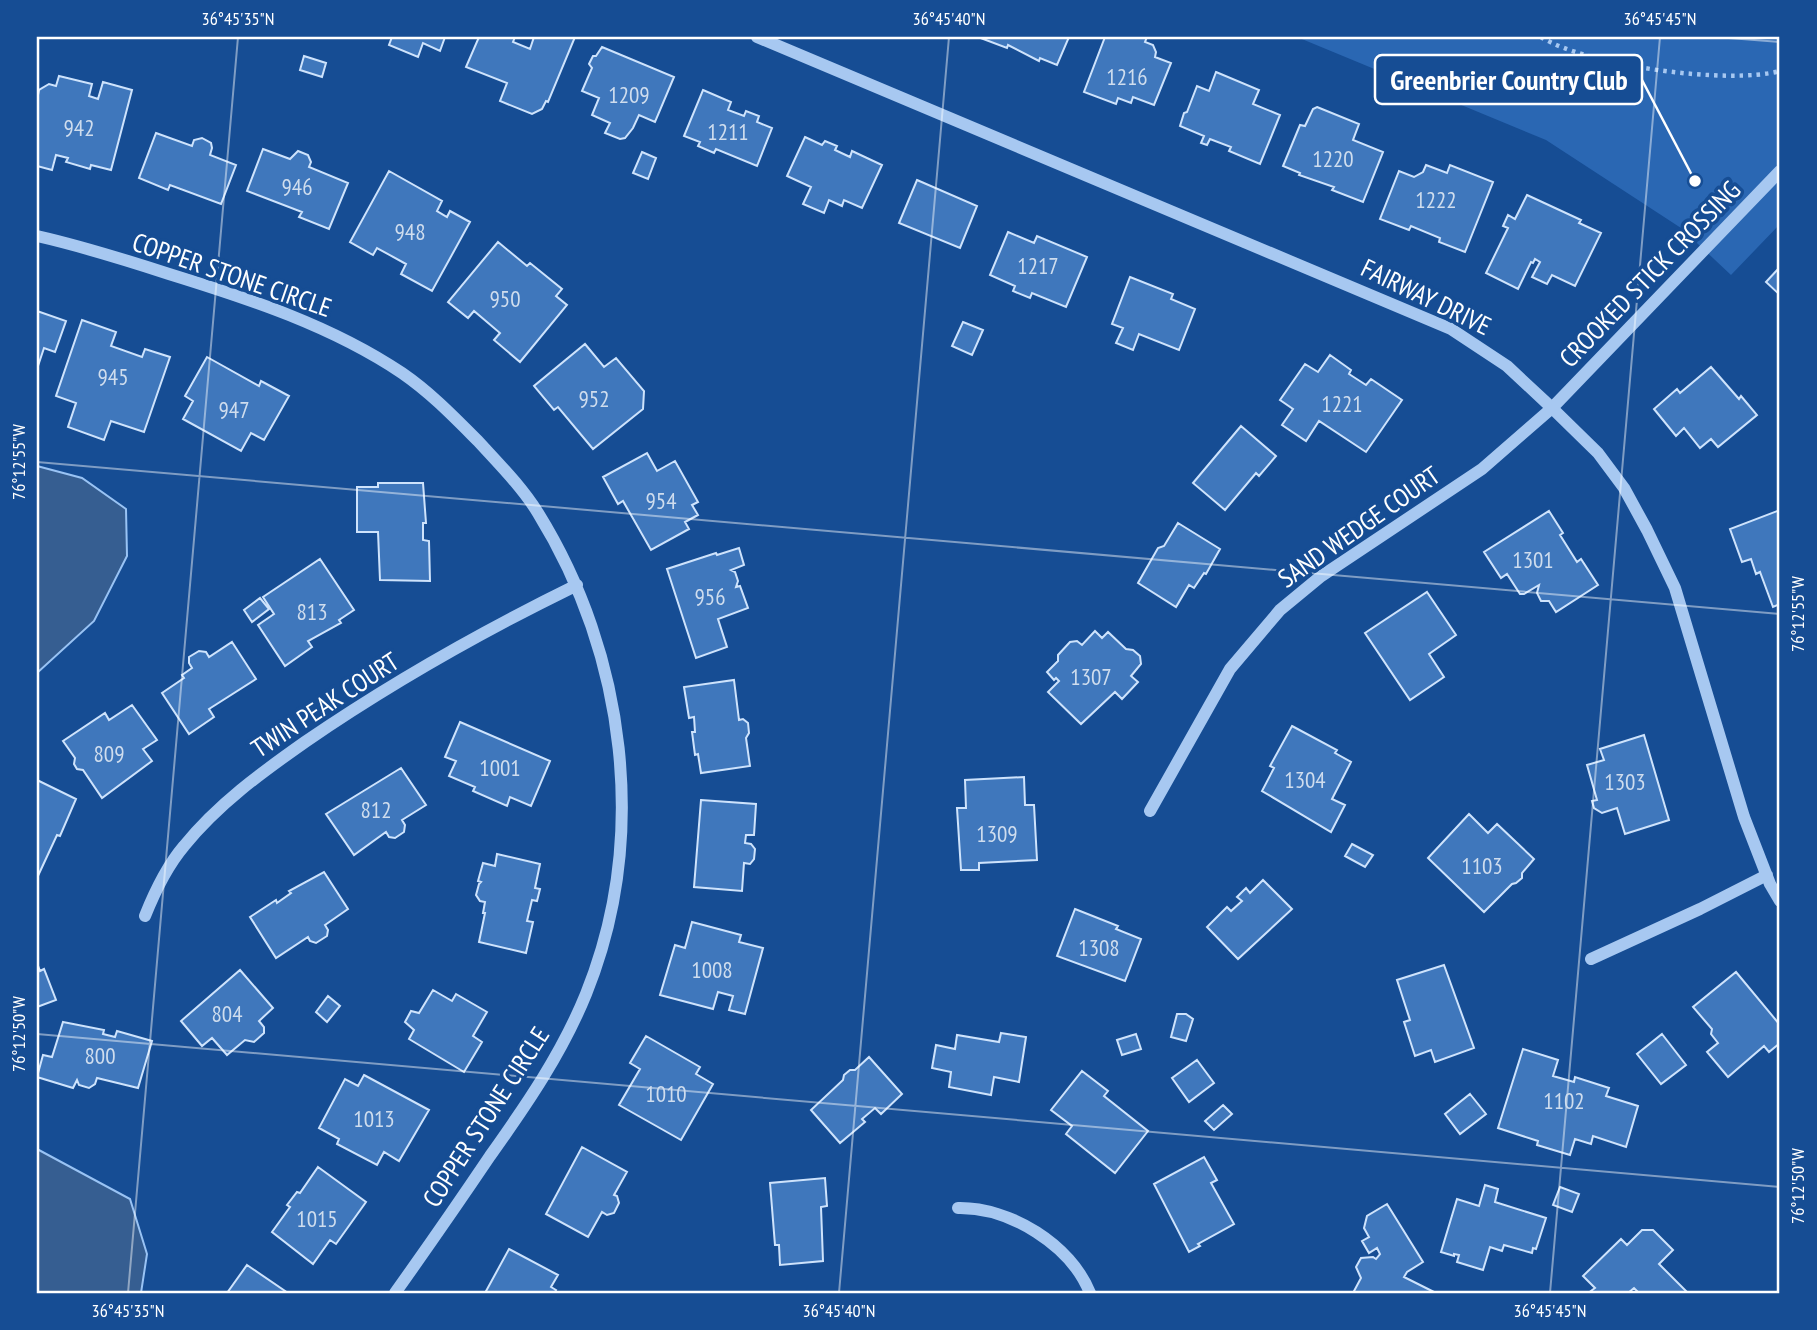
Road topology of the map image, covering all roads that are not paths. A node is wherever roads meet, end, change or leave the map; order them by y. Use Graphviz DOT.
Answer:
graph roads {
  1 [pos="757,37"];
  2 [pos="1780,171"];
  3 [pos="37,236"];
  4 [pos="1552,408"];
  5 [pos="577,585"];
  6 [pos="1150,811"];
  7 [pos="1766,875"];
  8 [pos="1780,901"];
  9 [pos="145,916"];
  10 [pos="1591,959"];
  11 [pos="958,1208"];
  12 [pos="395,1293"];
  13 [pos="1090,1293"];
  1 -- 4 [label="street, FAIRWAY DRIVE"];
  2 -- 4 [label="street, CROOKED STICK CROSSING"];
  3 -- 5 [label="street, COPPER STONE CIRCLE"];
  4 -- 6 [label="street, SAND WEDGE COURT"];
  4 -- 7 [label="street, FAIRWAY DRIVE"];
  5 -- 9 [label="street, TWIN PEAK COURT"];
  5 -- 12 [label="street, COPPER STONE CIRCLE"];
  7 -- 8 [label="street, FAIRWAY DRIVE"];
  7 -- 10 [label="street"];
  11 -- 13 [label="street"];
}
